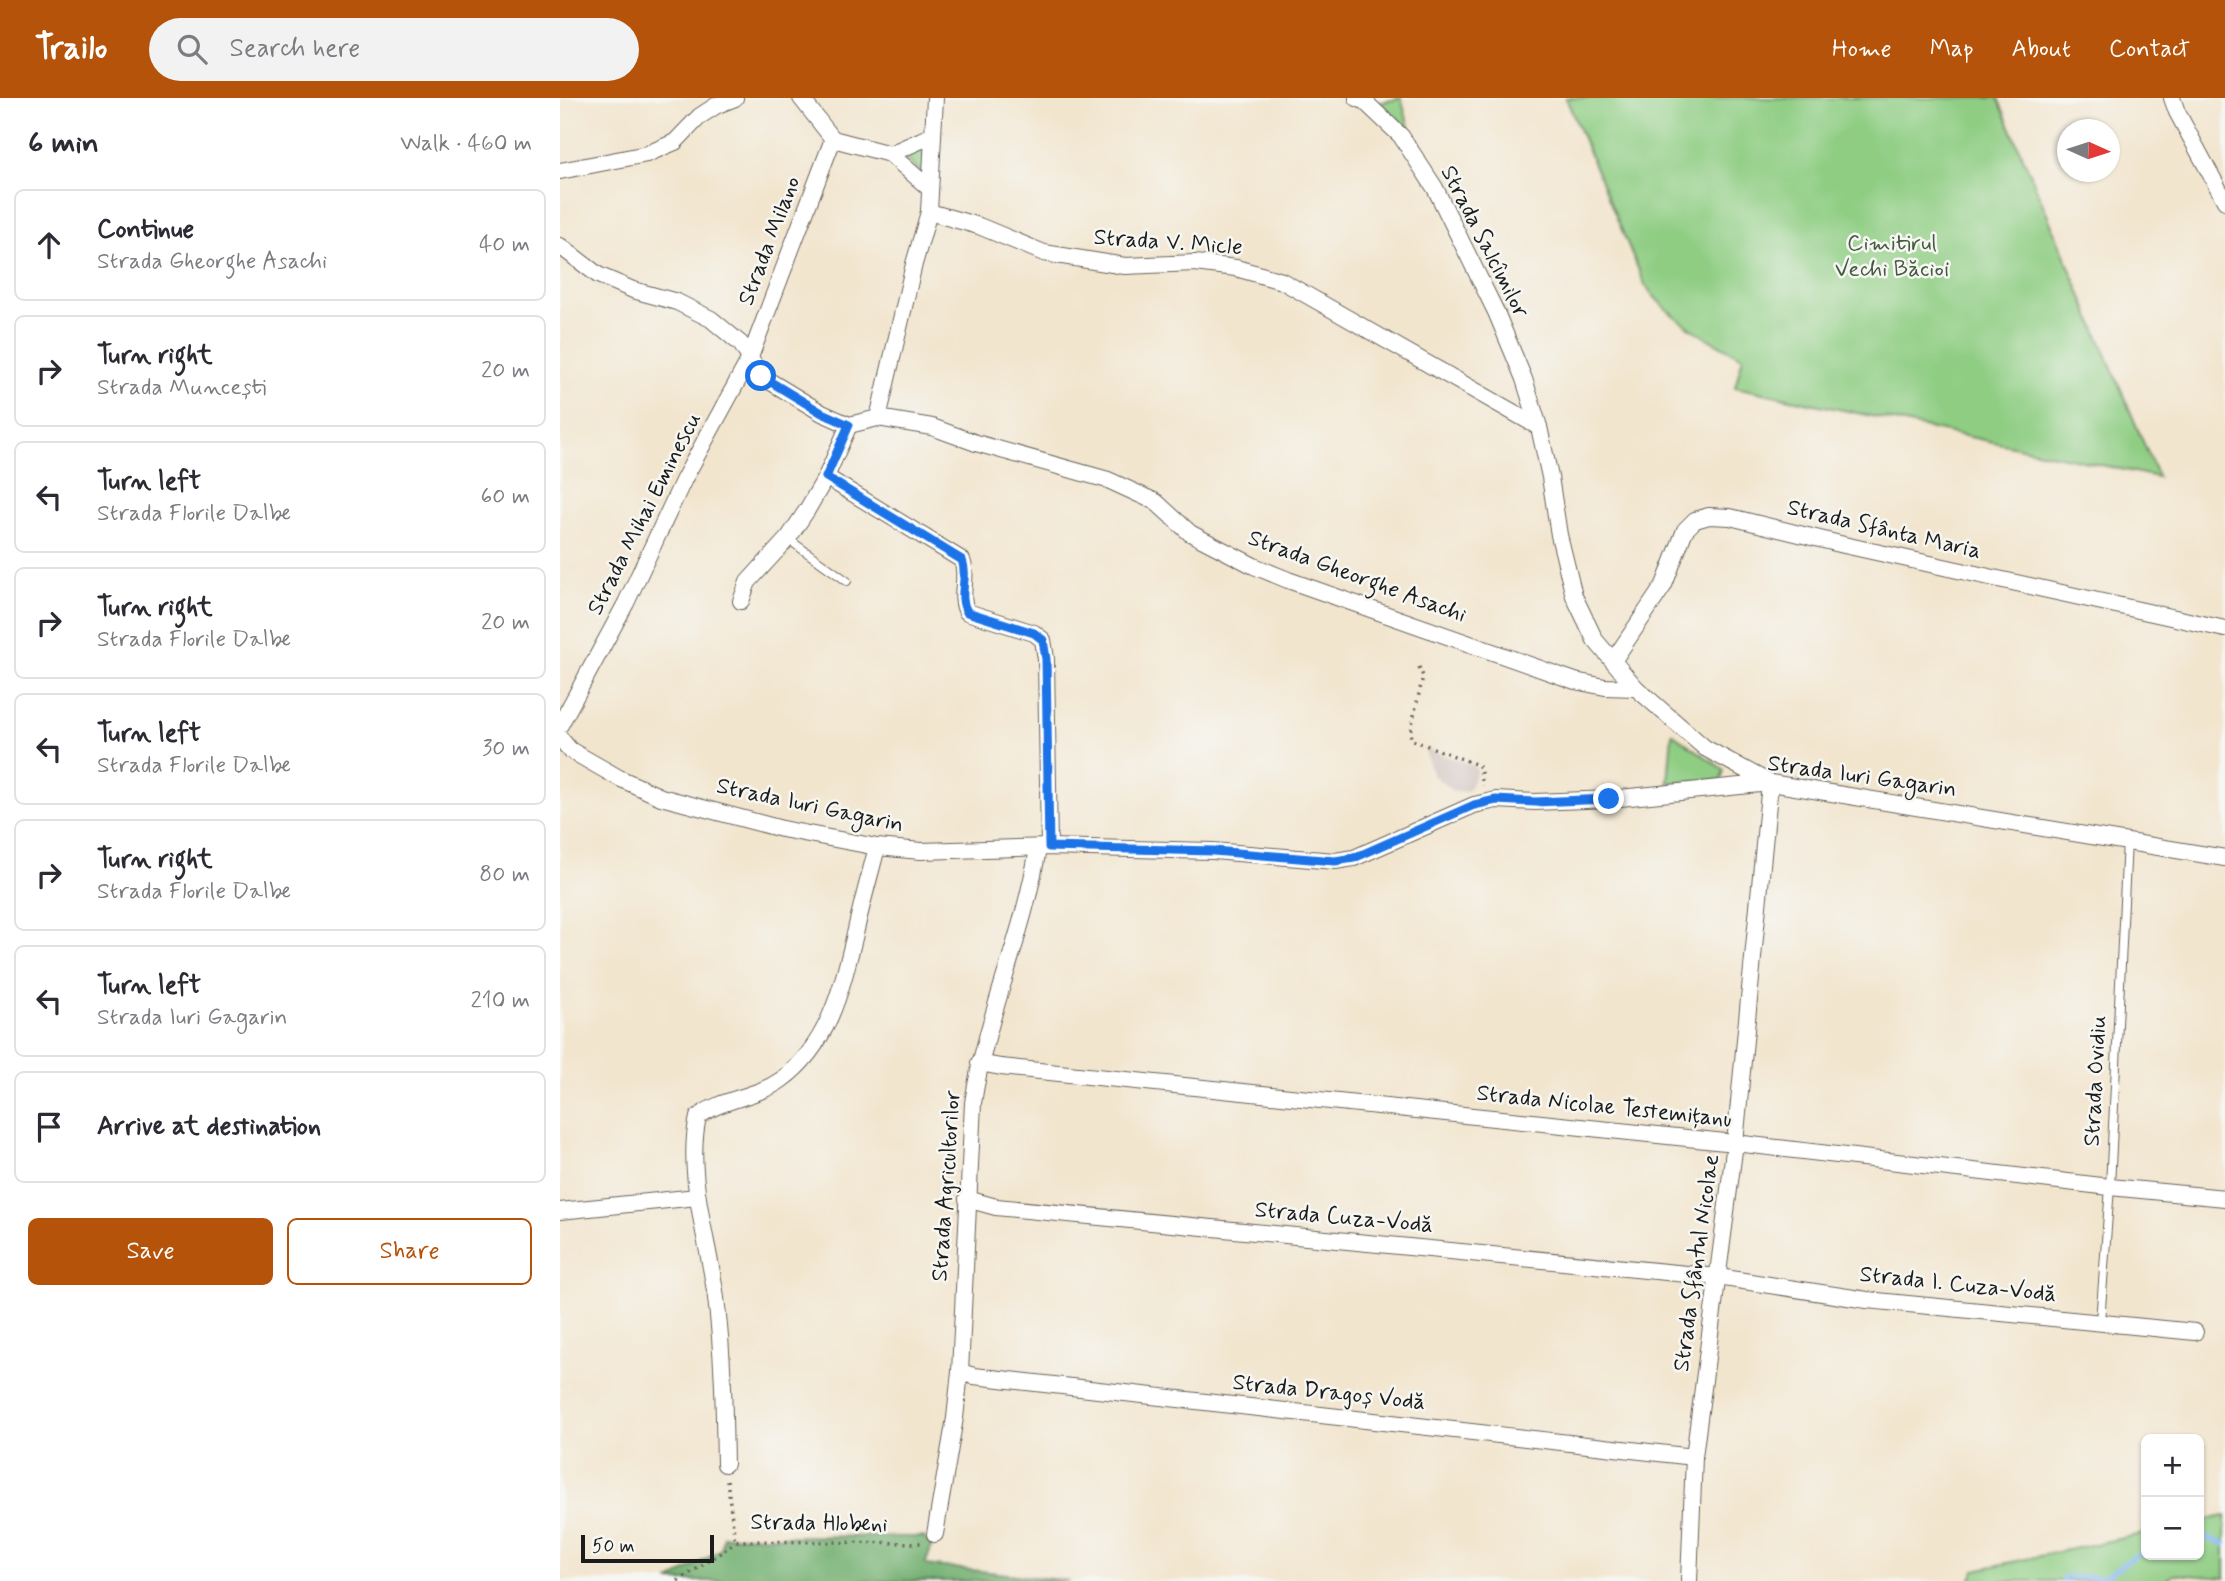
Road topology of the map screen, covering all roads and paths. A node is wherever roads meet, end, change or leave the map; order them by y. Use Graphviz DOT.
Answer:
graph roads {
  1 [pos="735,98"];
  2 [pos="801,98"];
  3 [pos="935,98"];
  4 [pos="2172,98"];
  5 [pos="1363,99"];
  6 [pos="933,135"];
  7 [pos="833,139"];
  8 [pos="890,153"];
  9 [pos="560,171"];
  10 [pos="929,187"];
  11 [pos="2225,201"];
  12 [pos="929,212"];
  13 [pos="560,246"];
  14 [pos="750,360"];
  15 [pos="878,418"];
  16 [pos="849,425"];
  17 [pos="1539,426"];
  18 [pos="826,477"];
  19 [pos="788,539"];
  20 [pos="847,581"];
  21 [pos="741,601"];
  22 [pos="2225,629"];
  23 [pos="1613,662"];
  24 [pos="1419,667"];
  25 [pos="1636,688"];
  26 [pos="560,725"];
  27 [pos="560,738"];
  28 [pos="1770,783"];
  29 [pos="1483,803"];
  30 [pos="2127,841"];
  31 [pos="877,847"];
  32 [pos="1044,847"];
  33 [pos="2225,858"];
  34 [pos="979,1063"];
  35 [pos="1735,1143"];
  36 [pos="2110,1187"];
  37 [pos="697,1197"];
  38 [pos="2225,1198"];
  39 [pos="967,1199"];
  40 [pos="560,1211"];
  41 [pos="1718,1277"];
  42 [pos="2100,1322"];
  43 [pos="2195,1332"];
  44 [pos="960,1373"];
  45 [pos="1694,1457"];
  46 [pos="725,1464"];
  47 [pos="935,1534"];
  48 [pos="735,1541"];
  49 [pos="678,1581"];
  50 [pos="1689,1581"];
  1 -- 9 [label="street"];
  2 -- 7 [label="street"];
  3 -- 6 [label="street"];
  4 -- 11 [label="street"];
  5 -- 17 [label="street, Strada Salcîmilor"];
  6 -- 8 [label="street"];
  6 -- 10 [label="street"];
  7 -- 8 [label="street"];
  7 -- 14 [label="street, Strada Milano"];
  8 -- 10 [label="street"];
  10 -- 12 [label="street"];
  12 -- 15 [label="street"];
  12 -- 17 [label="street, Strada V. Micle"];
  13 -- 14 [label="street"];
  14 -- 16 [label="street"];
  14 -- 26 [label="street, Strada Mihai Eminescu"];
  15 -- 16 [label="street, Strada Gheorghe Asachi"];
  15 -- 25 [label="street, Strada Gheorghe Asachi"];
  16 -- 18 [label="street"];
  17 -- 23 [label="street, Strada Salcîmilor"];
  18 -- 19 [label="street"];
  18 -- 32 [label="street, Strada Agricultorilor"];
  19 -- 20 [label="lane"];
  19 -- 21 [label="street"];
  22 -- 23 [label="street, Strada Sfânta Maria"];
  23 -- 25 [label="street"];
  24 -- 29 [label="path"];
  25 -- 28 [label="street"];
  27 -- 31 [label="street, Strada Iuri Gagarin"];
  28 -- 29 [label="street, Strada Iuri Gagarin"];
  28 -- 30 [label="street, Strada Iuri Gagarin"];
  28 -- 35 [label="street, Strada Sfântul Nicolae"];
  29 -- 32 [label="street, Strada Iuri Gagarin"];
  30 -- 33 [label="street, Strada Iuri Gagarin"];
  30 -- 36 [label="lane, Strada Ovidiu"];
  31 -- 32 [label="street, Strada Iuri Gagarin"];
  31 -- 37 [label="street"];
  32 -- 34 [label="street, Strada Agricultorilor"];
  34 -- 35 [label="street, Strada Nicolae Testemițanu"];
  34 -- 39 [label="street, Strada Agricultorilor"];
  35 -- 36 [label="street, Strada Nicolae Testemițanu"];
  35 -- 41 [label="street, Strada Sfântul Nicolae"];
  36 -- 38 [label="street, Strada Nicolae Testemițanu"];
  36 -- 42 [label="lane, Strada Ovidiu"];
  37 -- 40 [label="street"];
  37 -- 46 [label="street"];
  39 -- 41 [label="street, Strada Cuza-Vodă"];
  39 -- 44 [label="street, Strada Agricultorilor"];
  41 -- 42 [label="street, Strada I. Cuza-Vodă"];
  41 -- 45 [label="street, Strada Sfântul Nicolae"];
  42 -- 43 [label="street, Strada I. Cuza-Vodă"];
  44 -- 45 [label="street, Strada Dragoș Vodă"];
  44 -- 47 [label="street, Strada Agricultorilor"];
  45 -- 50 [label="street, Strada Sfântul Nicolae"];
  46 -- 48 [label="path, Strada Hlobeni"];
  47 -- 48 [label="path, Strada Hlobeni"];
  48 -- 49 [label="path"];
}
